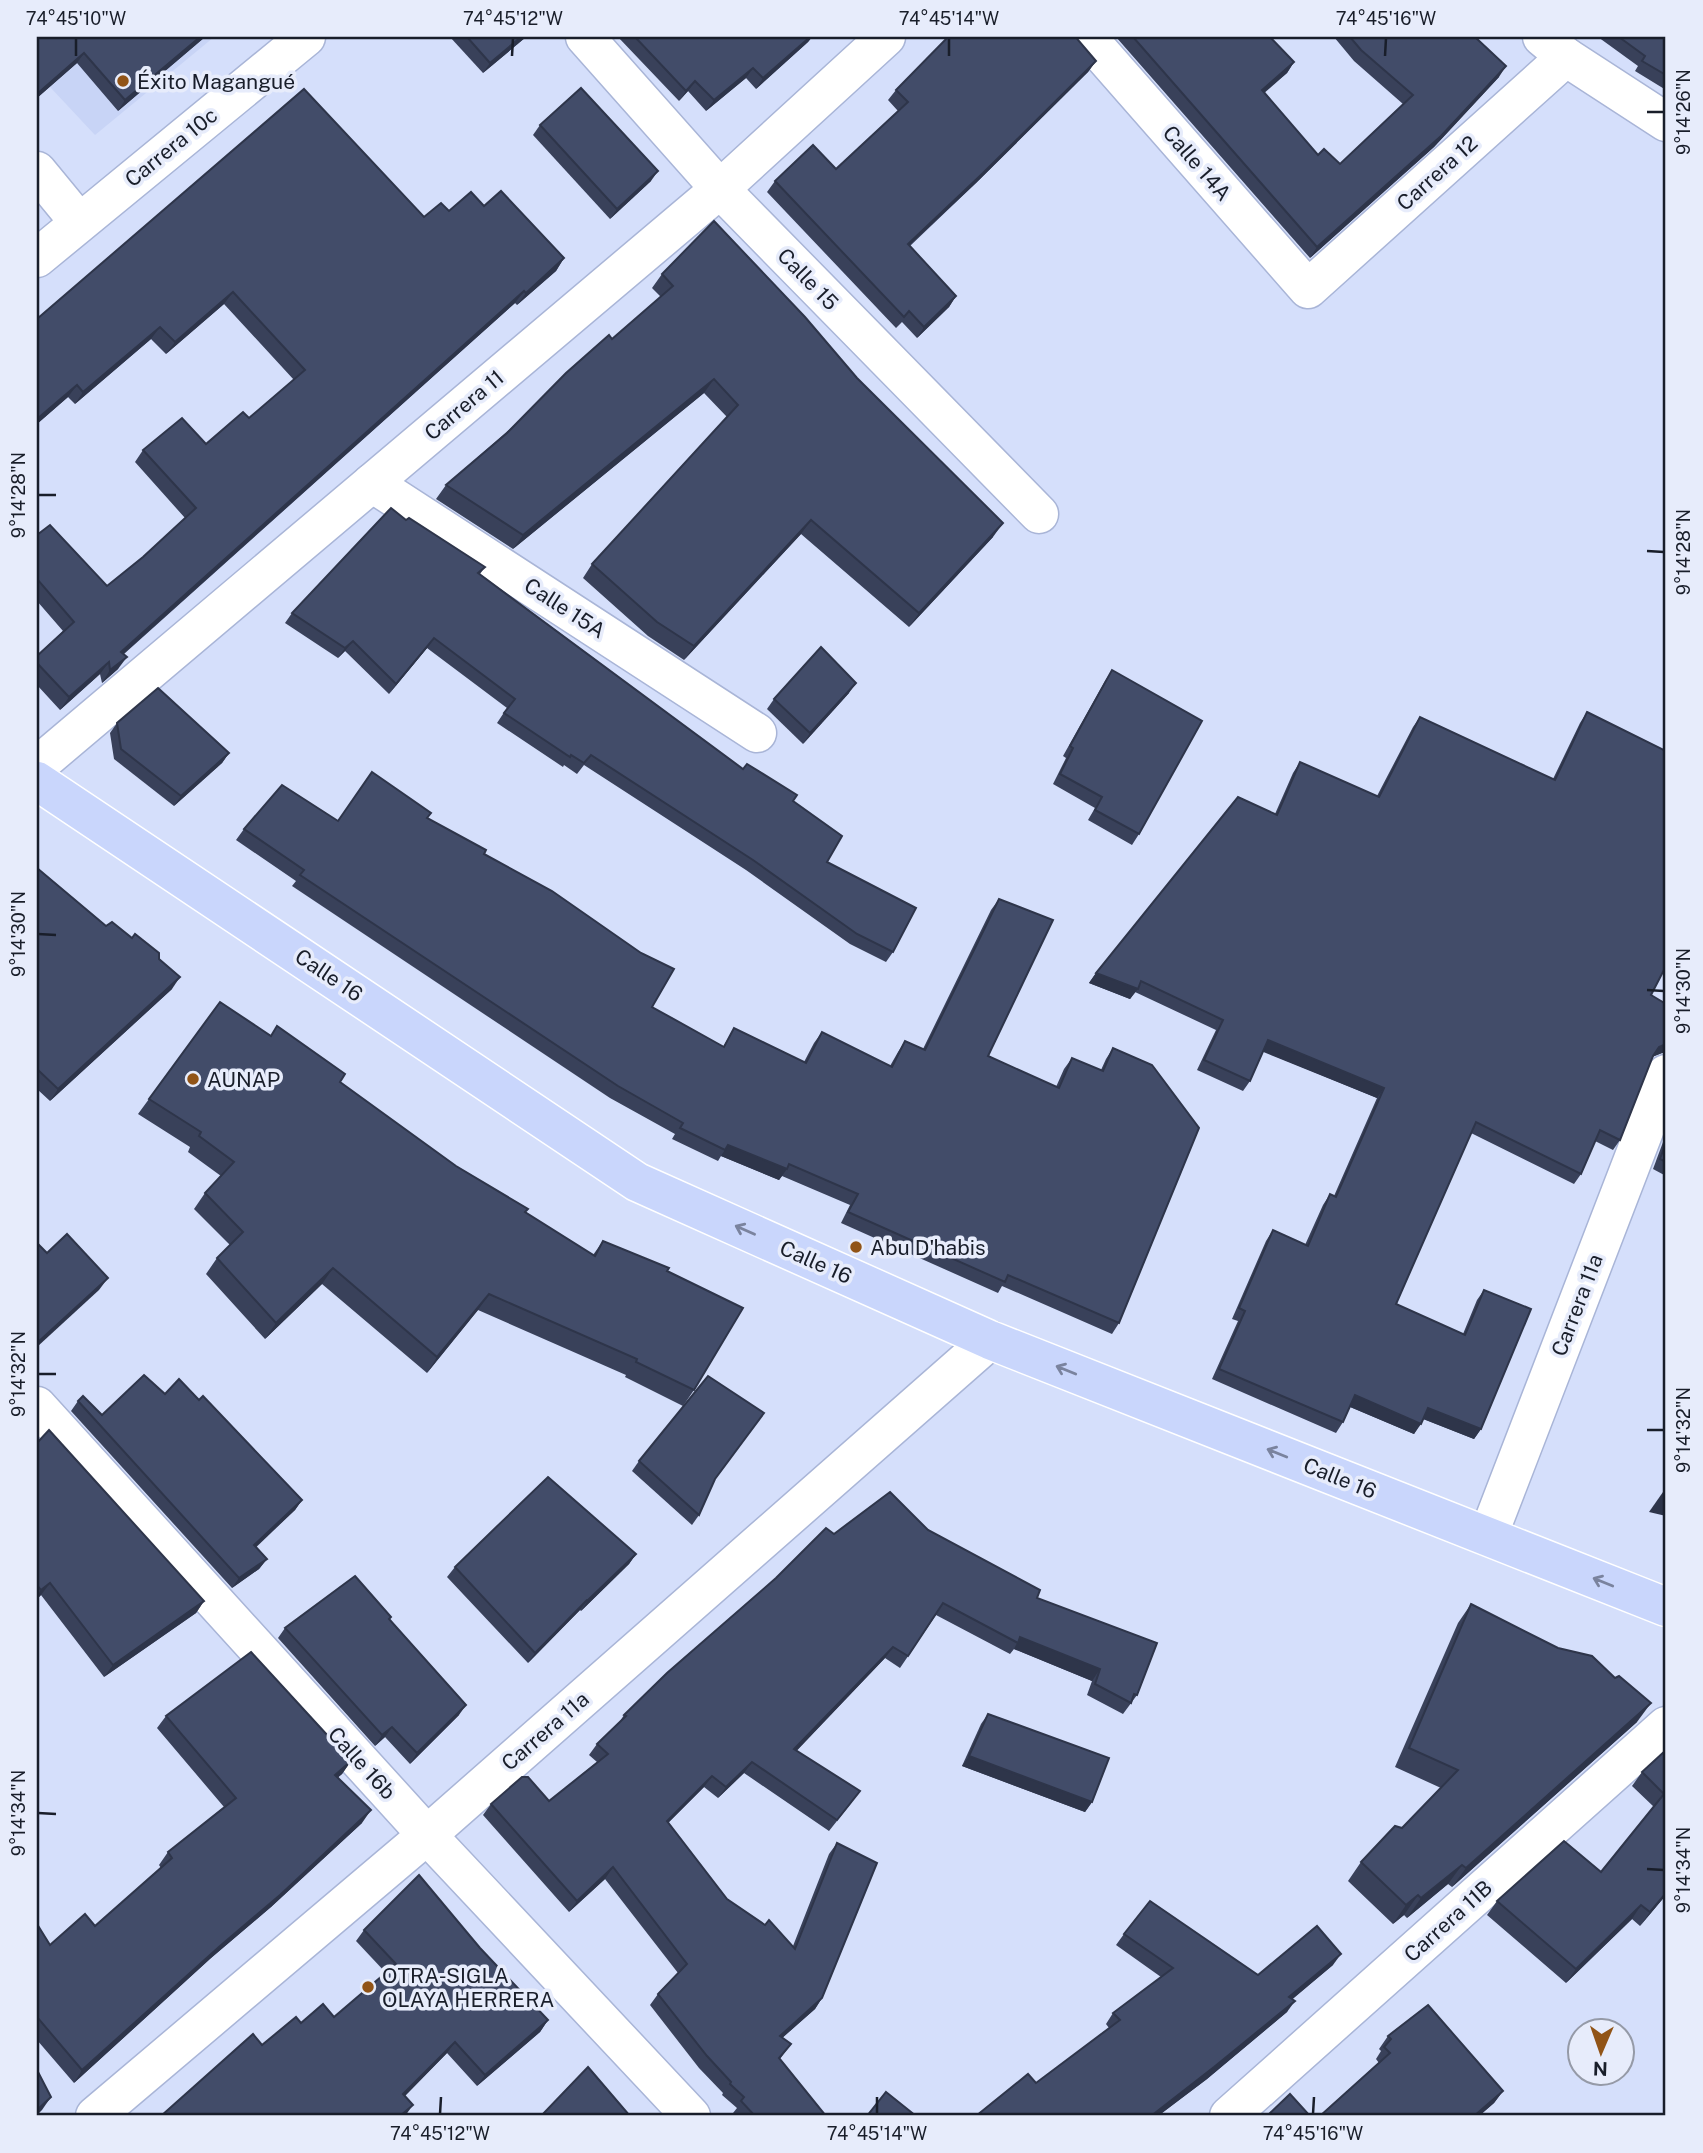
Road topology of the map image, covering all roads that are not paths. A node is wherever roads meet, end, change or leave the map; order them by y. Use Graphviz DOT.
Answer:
graph roads {
  1 [pos="306,37"];
  2 [pos="585,37"];
  3 [pos="886,37"];
  4 [pos="1087,37"];
  5 [pos="1554,47"];
  6 [pos="1666,122"];
  7 [pos="37,171"];
  8 [pos="720,189"];
  9 [pos="79,222"];
  10 [pos="37,258"];
  11 [pos="1308,289"];
  12 [pos="372,483"];
  13 [pos="1039,514"];
  14 [pos="757,733"];
  15 [pos="37,766"];
  16 [pos="37,781"];
  17 [pos="1666,1074"];
  18 [pos="990,1340"];
  19 [pos="37,1406"];
  20 [pos="1488,1536"];
  21 [pos="1666,1607"];
  22 [pos="1666,1726"];
  23 [pos="427,1835"];
  24 [pos="94,2116"];
  25 [pos="691,2116"];
  26 [pos="1229,2116"];
  1 -- 9 [label="street, Carrera 10c"];
  2 -- 8 [label="street, Calle 15"];
  3 -- 8 [label="street, Carrera 11"];
  4 -- 11 [label="street, Calle 14A"];
  5 -- 6 [label="street"];
  5 -- 11 [label="street, Carrera 12"];
  7 -- 9 [label="street"];
  8 -- 12 [label="street, Carrera 11"];
  8 -- 13 [label="street, Calle 15"];
  9 -- 10 [label="street, Carrera 10c"];
  12 -- 14 [label="street, Calle 15A"];
  12 -- 15 [label="street, Carrera 11"];
  18 -- 16 [label="main road, Calle 16, one-way"];
  17 -- 20 [label="street, Carrera 11a"];
  20 -- 18 [label="main road, Calle 16, one-way"];
  18 -- 23 [label="street, Carrera 11a"];
  19 -- 23 [label="street, Calle 16b"];
  21 -- 20 [label="main road, Calle 16, one-way"];
  22 -- 26 [label="street, Carrera 11B"];
  23 -- 24 [label="street, Carrera 11a"];
  23 -- 25 [label="street, Calle 16b"];
}
